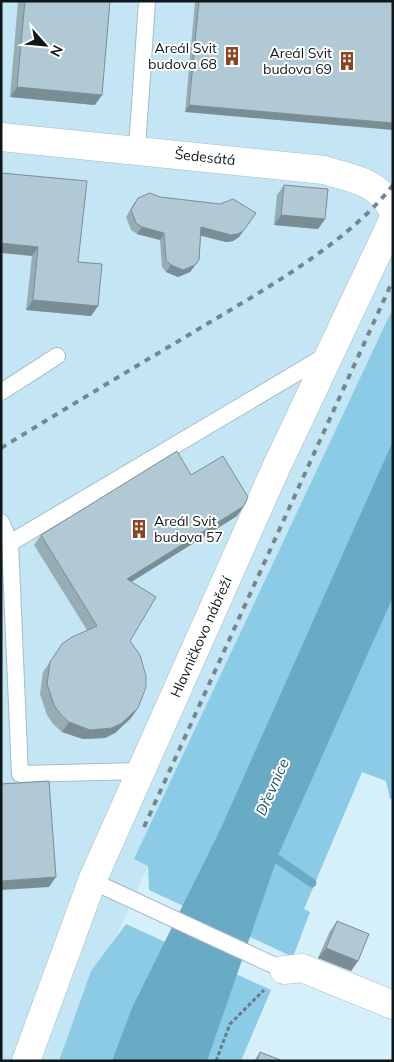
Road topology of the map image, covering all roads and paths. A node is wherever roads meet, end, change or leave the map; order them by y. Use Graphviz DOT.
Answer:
graph roads {
  1 [pos="147,1"];
  2 [pos="1,137"];
  3 [pos="137,149"];
  4 [pos="393,211"];
  5 [pos="393,220"];
  6 [pos="331,352"];
  7 [pos="58,356"];
  8 [pos="1,392"];
  9 [pos="1,522"];
  10 [pos="10,543"];
  11 [pos="141,771"];
  12 [pos="92,881"];
  13 [pos="284,970"];
  14 [pos="393,1005"];
  15 [pos="26,1061"];
  16 [pos="216,1061"];
  1 -- 3 [label="lane"];
  2 -- 3 [label="street, Šedesátá"];
  3 -- 4 [label="street, Šedesátá"];
  5 -- 6 [label="street, Hlavničkovo nábřeží"];
  6 -- 10 [label="lane"];
  6 -- 11 [label="street, Hlavničkovo nábřeží"];
  7 -- 8 [label="lane"];
  9 -- 10 [label="lane"];
  10 -- 11 [label="lane"];
  11 -- 12 [label="street, Hlavničkovo nábřeží"];
  12 -- 13 [label="lane"];
  12 -- 15 [label="street, Hlavničkovo nábřeží"];
  13 -- 14 [label="street"];
  13 -- 16 [label="path"];
}
